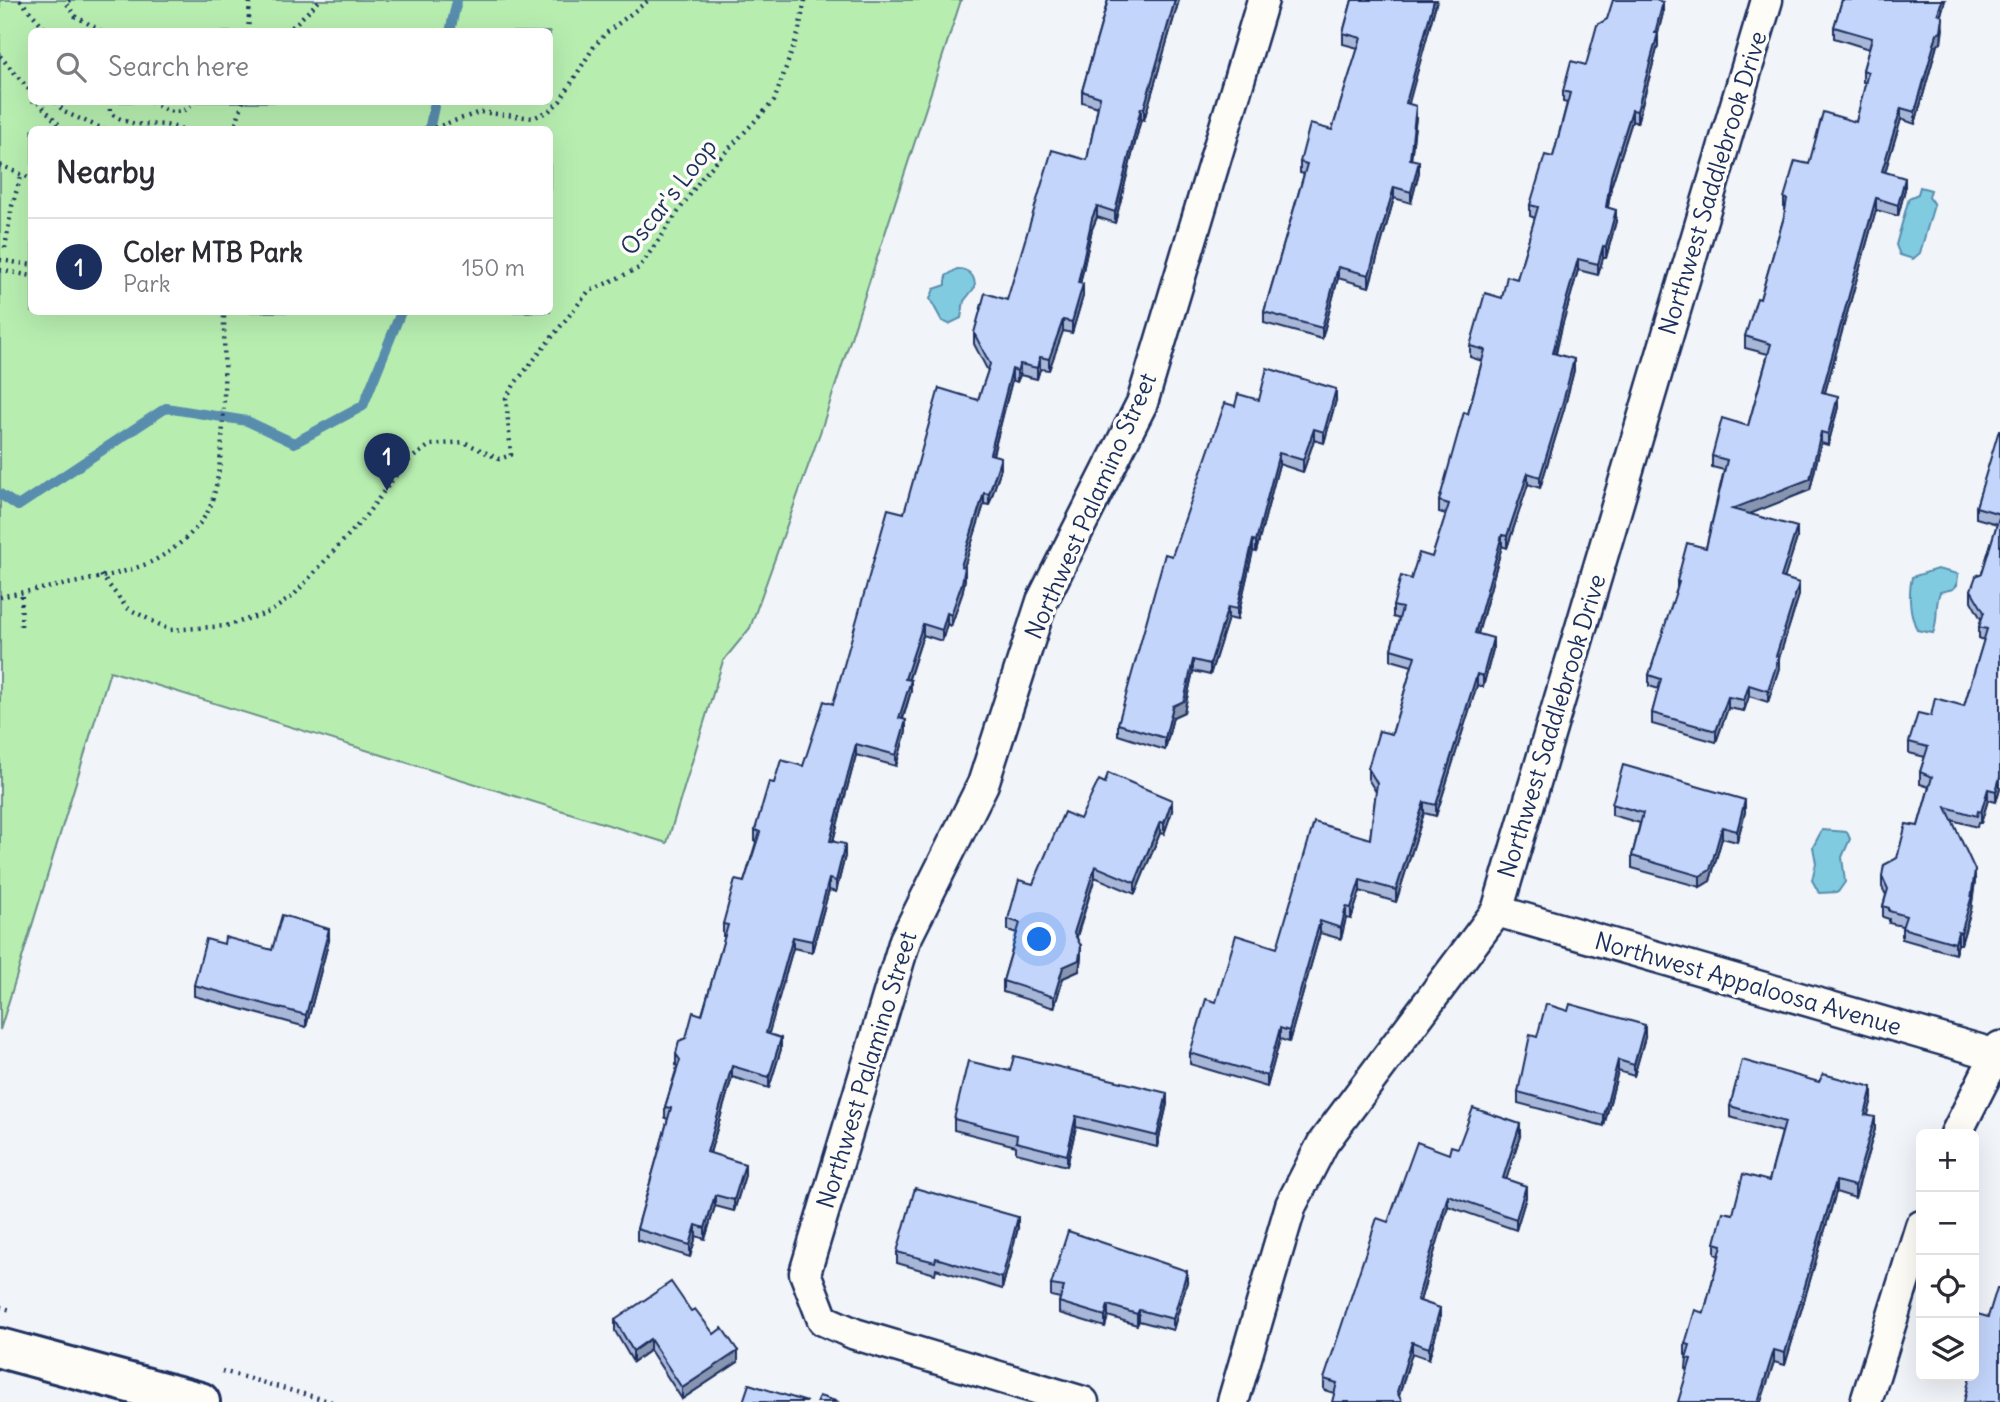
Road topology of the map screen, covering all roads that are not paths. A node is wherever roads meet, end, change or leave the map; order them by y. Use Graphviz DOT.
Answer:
graph roads {
  1 [pos="1264,0"];
  2 [pos="1767,0"];
  3 [pos="1497,911"];
  4 [pos="1999,1053"];
  5 [pos="1958,1129"];
  6 [pos="1916,1242"];
  7 [pos="0,1348"];
  8 [pos="200,1402"];
  9 [pos="1083,1402"];
  10 [pos="1233,1402"];
  11 [pos="1866,1402"];
  1 -- 9 [label="street, Northwest Palamino Street"];
  2 -- 3 [label="street, Northwest Saddlebrook Drive"];
  3 -- 4 [label="street, Northwest Appaloosa Avenue"];
  3 -- 10 [label="street, Northwest Saddlebrook Drive"];
  4 -- 5 [label="street"];
  6 -- 11 [label="street"];
  7 -- 8 [label="street"];
}
